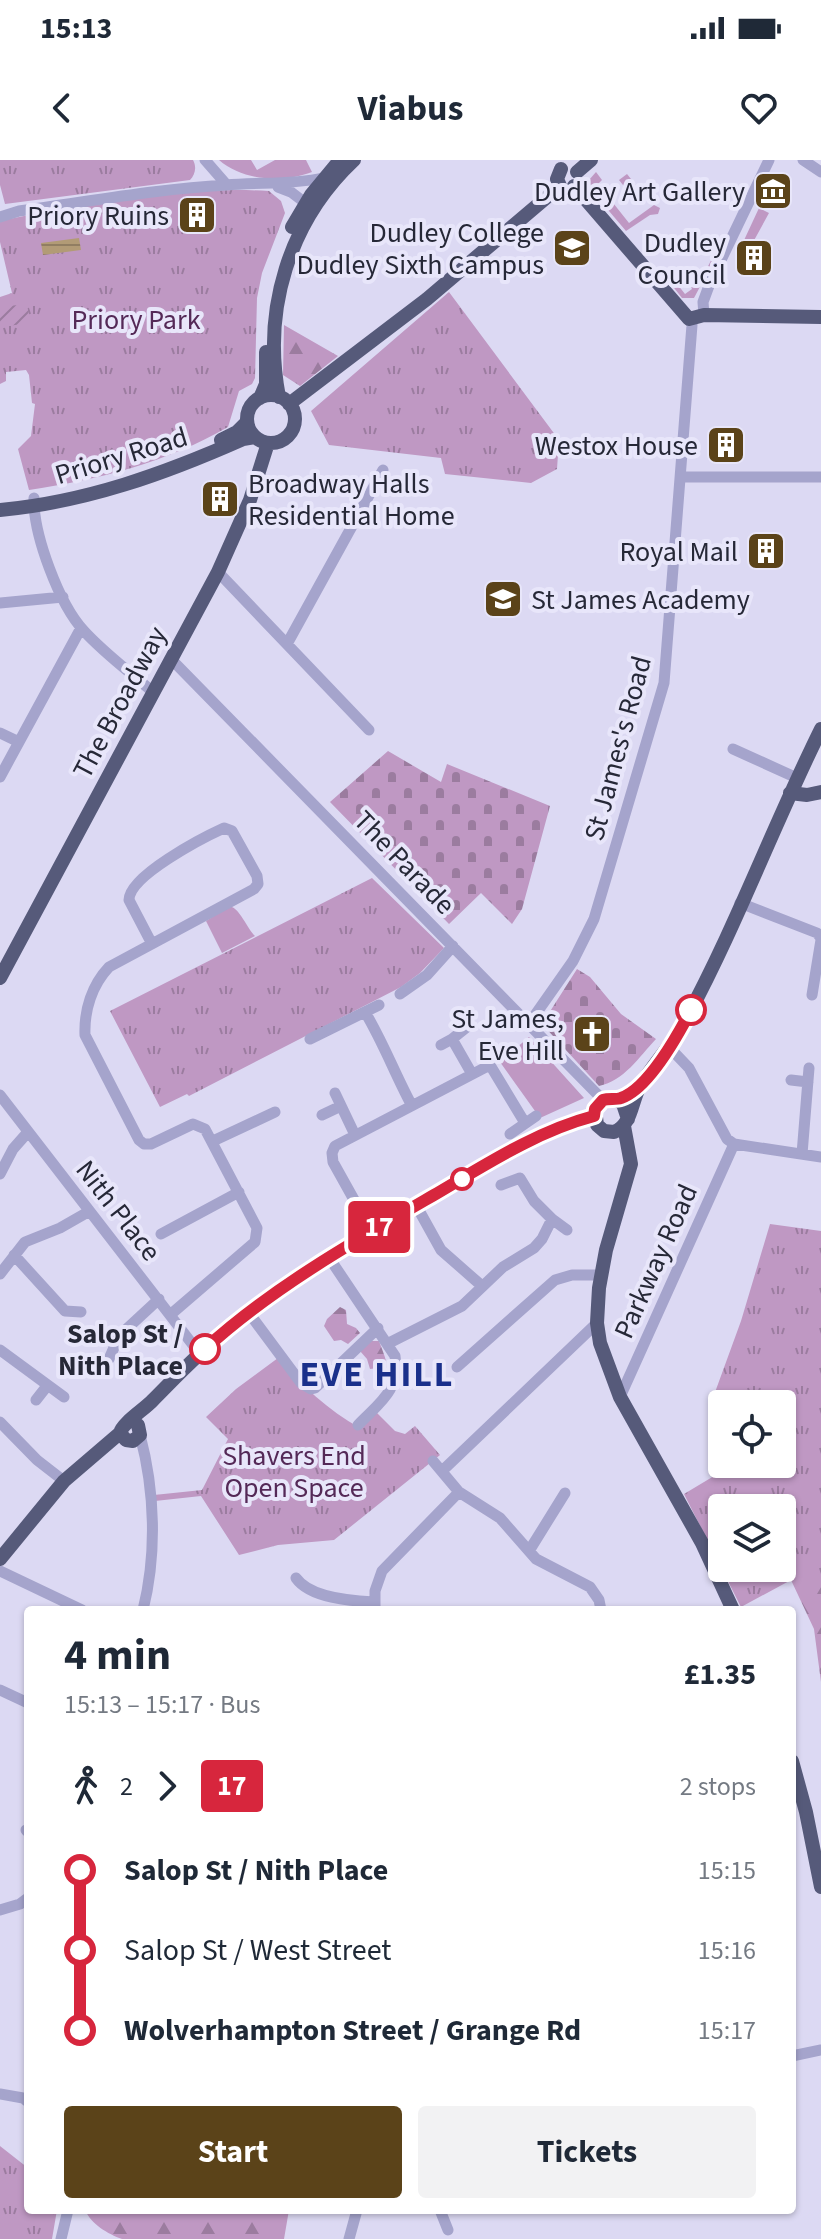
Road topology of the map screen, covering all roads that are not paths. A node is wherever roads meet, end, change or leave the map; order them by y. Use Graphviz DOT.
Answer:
graph roads {
  1 [pos="205,160"];
  2 [pos="349,160"];
  3 [pos="591,160"];
  4 [pos="769,160"];
  5 [pos="803,160"];
  6 [pos="557,165"];
  7 [pos="821,172"];
  8 [pos="323,178"];
  9 [pos="570,181"];
  10 [pos="226,184"];
  11 [pos="273,185"];
  12 [pos="301,206"];
  13 [pos="0,217"];
  14 [pos="697,317"];
  15 [pos="821,317"];
  16 [pos="260,398"];
  17 [pos="284,401"];
  18 [pos="247,422"];
  19 [pos="262,440"];
  20 [pos="383,470"];
  21 [pos="681,477"];
  22 [pos="821,477"];
  23 [pos="34,503"];
  24 [pos="2,505"];
  25 [pos="218,572"];
  26 [pos="63,597"];
  27 [pos="0,603"];
  28 [pos="81,628"];
  29 [pos="287,644"];
  30 [pos="172,660"];
  31 [pos="154,693"];
  32 [pos="821,729"];
  33 [pos="369,730"];
  34 [pos="0,733"];
  35 [pos="19,742"];
  36 [pos="733,749"];
  37 [pos="0,777"];
  38 [pos="797,778"];
  39 [pos="821,792"];
  40 [pos="790,793"];
  41 [pos="740,903"];
  42 [pos="821,939"];
  43 [pos="152,944"];
  44 [pos="453,946"];
  45 [pos="817,976"];
  46 [pos="0,978"];
  47 [pos="400,994"];
  48 [pos="812,995"];
  49 [pos="379,1005"];
  50 [pos="365,1012"];
  51 [pos="528,1025"];
  52 [pos="467,1027"];
  53 [pos="310,1039"];
  54 [pos="669,1047"];
  55 [pos="809,1068"];
  56 [pos="472,1074"];
  57 [pos="791,1080"];
  58 [pos="808,1082"];
  59 [pos="639,1087"];
  60 [pos="335,1093"];
  61 [pos="0,1095"];
  62 [pos="603,1100"];
  63 [pos="618,1100"];
  64 [pos="411,1104"];
  65 [pos="341,1106"];
  66 [pos="275,1112"];
  67 [pos="322,1115"];
  68 [pos="536,1116"];
  69 [pos="595,1120"];
  70 [pos="525,1123"];
  71 [pos="622,1126"];
  72 [pos="28,1132"];
  73 [pos="510,1134"];
  74 [pos="355,1135"];
  75 [pos="213,1141"];
  76 [pos="734,1144"];
  77 [pos="802,1154"];
  78 [pos="821,1157"];
  79 [pos="0,1174"];
  80 [pos="501,1185"];
  81 [pos="239,1192"];
  82 [pos="416,1205"];
  83 [pos="88,1212"];
  84 [pos="552,1219"];
  85 [pos="567,1230"];
  86 [pos="372,1232"];
  87 [pos="161,1234"];
  88 [pos="14,1255"];
  89 [pos="330,1259"];
  90 [pos="0,1274"];
  91 [pos="601,1275"];
  92 [pos="482,1286"];
  93 [pos="159,1299"];
  94 [pos="81,1312"];
  95 [pos="249,1313"];
  96 [pos="170,1315"];
  97 [pos="597,1323"];
  98 [pos="378,1328"];
  99 [pos="387,1344"];
  100 [pos="0,1350"];
  101 [pos="200,1354"];
  102 [pos="96,1365"];
  103 [pos="457,1367"];
  104 [pos="47,1386"];
  105 [pos="64,1397"];
  106 [pos="620,1397"];
  107 [pos="36,1400"];
  108 [pos="0,1422"];
  109 [pos="358,1425"];
  110 [pos="128,1433"];
  111 [pos="433,1461"];
  112 [pos="442,1471"];
  113 [pos="64,1481"];
  114 [pos="459,1492"];
  115 [pos="565,1493"];
  116 [pos="529,1551"];
  117 [pos="0,1559"];
  118 [pos="0,1571"];
  119 [pos="297,1585"];
  120 [pos="74,1606"];
  121 [pos="144,1606"];
  122 [pos="374,1606"];
  123 [pos="600,1606"];
  124 [pos="731,1606"];
  125 [pos="0,1690"];
  126 [pos="24,1701"];
  127 [pos="796,1776"];
  128 [pos="821,1887"];
  129 [pos="24,1902"];
  130 [pos="0,1910"];
  131 [pos="821,2050"];
  132 [pos="796,2055"];
  133 [pos="0,2094"];
  134 [pos="24,2097"];
  135 [pos="67,2214"];
  136 [pos="356,2214"];
  137 [pos="442,2214"];
  138 [pos="448,2230"];
  139 [pos="64,2238"];
  140 [pos="349,2239"];
  1 -- 10 [label="street"];
  2 -- 8 [label="main road"];
  2 -- 12 [label="street"];
  2 -- 17 [label="main road"];
  3 -- 9 [label="main road"];
  4 -- 14 [label="street, St James's Road"];
  5 -- 7 [label="street"];
  6 -- 9 [label="main road"];
  8 -- 11 [label="street"];
  8 -- 12 [label="main road"];
  9 -- 14 [label="main road"];
  9 -- 17 [label="main road"];
  10 -- 11 [label="street"];
  10 -- 13 [label="street"];
  11 -- 12 [label="street"];
  12 -- 16 [label="main road"];
  14 -- 15 [label="main road"];
  14 -- 21 [label="street, St James's Road"];
  16 -- 17 [label="main road"];
  16 -- 18 [label="main road"];
  17 -- 19 [label="main road"];
  18 -- 19 [label="main road"];
  18 -- 23 [label="main road, Priory Road"];
  19 -- 23 [label="main road, Priory Road"];
  19 -- 25 [label="main road, The Broadway"];
  20 -- 29 [label="street"];
  21 -- 22 [label="street"];
  21 -- 51 [label="street, St James's Road"];
  23 -- 24 [label="main road, Priory Road"];
  23 -- 26 [label="street"];
  25 -- 29 [label="street"];
  25 -- 30 [label="main road, The Broadway"];
  26 -- 27 [label="street"];
  26 -- 28 [label="street"];
  28 -- 31 [label="street"];
  28 -- 35 [label="street"];
  29 -- 33 [label="street"];
  30 -- 31 [label="main road, The Broadway"];
  30 -- 44 [label="street, The Parade"];
  31 -- 46 [label="main road, The Broadway"];
  32 -- 38 [label="main road"];
  34 -- 35 [label="street"];
  35 -- 37 [label="street"];
  36 -- 38 [label="street"];
  38 -- 40 [label="main road"];
  39 -- 40 [label="main road"];
  40 -- 41 [label="main road"];
  41 -- 42 [label="street"];
  41 -- 54 [label="main road"];
  42 -- 45 [label="street"];
  43 -- 43 [label="street"];
  43 -- 75 [label="street"];
  44 -- 47 [label="street"];
  44 -- 51 [label="street, The Parade"];
  45 -- 48 [label="street"];
  49 -- 50 [label="street"];
  50 -- 53 [label="street"];
  50 -- 64 [label="street"];
  51 -- 62 [label="street, The Parade"];
  52 -- 56 [label="street"];
  54 -- 59 [label="main road"];
  54 -- 76 [label="street"];
  55 -- 58 [label="street"];
  56 -- 64 [label="street"];
  56 -- 70 [label="street"];
  57 -- 58 [label="street"];
  58 -- 77 [label="street"];
  59 -- 63 [label="main road"];
  59 -- 71 [label="main road"];
  60 -- 65 [label="street"];
  61 -- 72 [label="street, Nith Place"];
  62 -- 63 [label="main road"];
  62 -- 69 [label="main road"];
  63 -- 71 [label="main road"];
  64 -- 74 [label="street"];
  65 -- 67 [label="street"];
  65 -- 74 [label="street"];
  66 -- 75 [label="street"];
  68 -- 70 [label="street"];
  69 -- 71 [label="main road"];
  69 -- 82 [label="main road"];
  70 -- 73 [label="street"];
  71 -- 91 [label="main road"];
  72 -- 79 [label="street"];
  72 -- 83 [label="street, Nith Place"];
  74 -- 86 [label="street"];
  75 -- 81 [label="street"];
  76 -- 77 [label="street"];
  76 -- 106 [label="street, Parkway Road"];
  77 -- 78 [label="street"];
  80 -- 84 [label="street"];
  81 -- 87 [label="street"];
  81 -- 96 [label="street"];
  82 -- 86 [label="main road"];
  82 -- 92 [label="street"];
  83 -- 88 [label="street"];
  83 -- 93 [label="street, Nith Place"];
  84 -- 85 [label="street"];
  84 -- 92 [label="street"];
  86 -- 89 [label="main road"];
  88 -- 90 [label="street"];
  88 -- 94 [label="street"];
  89 -- 95 [label="main road"];
  89 -- 98 [label="street"];
  91 -- 97 [label="main road"];
  91 -- 103 [label="street"];
  92 -- 99 [label="street"];
  93 -- 96 [label="street, Nith Place"];
  93 -- 102 [label="street"];
  95 -- 98 [label="street"];
  95 -- 101 [label="main road"];
  96 -- 101 [label="street, Nith Place"];
  97 -- 106 [label="main road"];
  97 -- 112 [label="street"];
  98 -- 99 [label="street"];
  99 -- 109 [label="street"];
  100 -- 104 [label="street"];
  101 -- 110 [label="main road"];
  104 -- 105 [label="street"];
  104 -- 107 [label="street"];
  106 -- 124 [label="main road"];
  108 -- 113 [label="street"];
  110 -- 113 [label="main road"];
  110 -- 121 [label="street"];
  111 -- 112 [label="street"];
  112 -- 114 [label="street"];
  113 -- 117 [label="main road"];
  114 -- 116 [label="street"];
  114 -- 122 [label="street"];
  115 -- 116 [label="street"];
  116 -- 123 [label="street"];
  118 -- 120 [label="street"];
  119 -- 122 [label="street"];
  125 -- 126 [label="street"];
  127 -- 128 [label="main road"];
  129 -- 130 [label="street"];
  131 -- 132 [label="street"];
  133 -- 134 [label="street"];
  135 -- 139 [label="street"];
  136 -- 140 [label="street"];
  137 -- 138 [label="street"];
}
